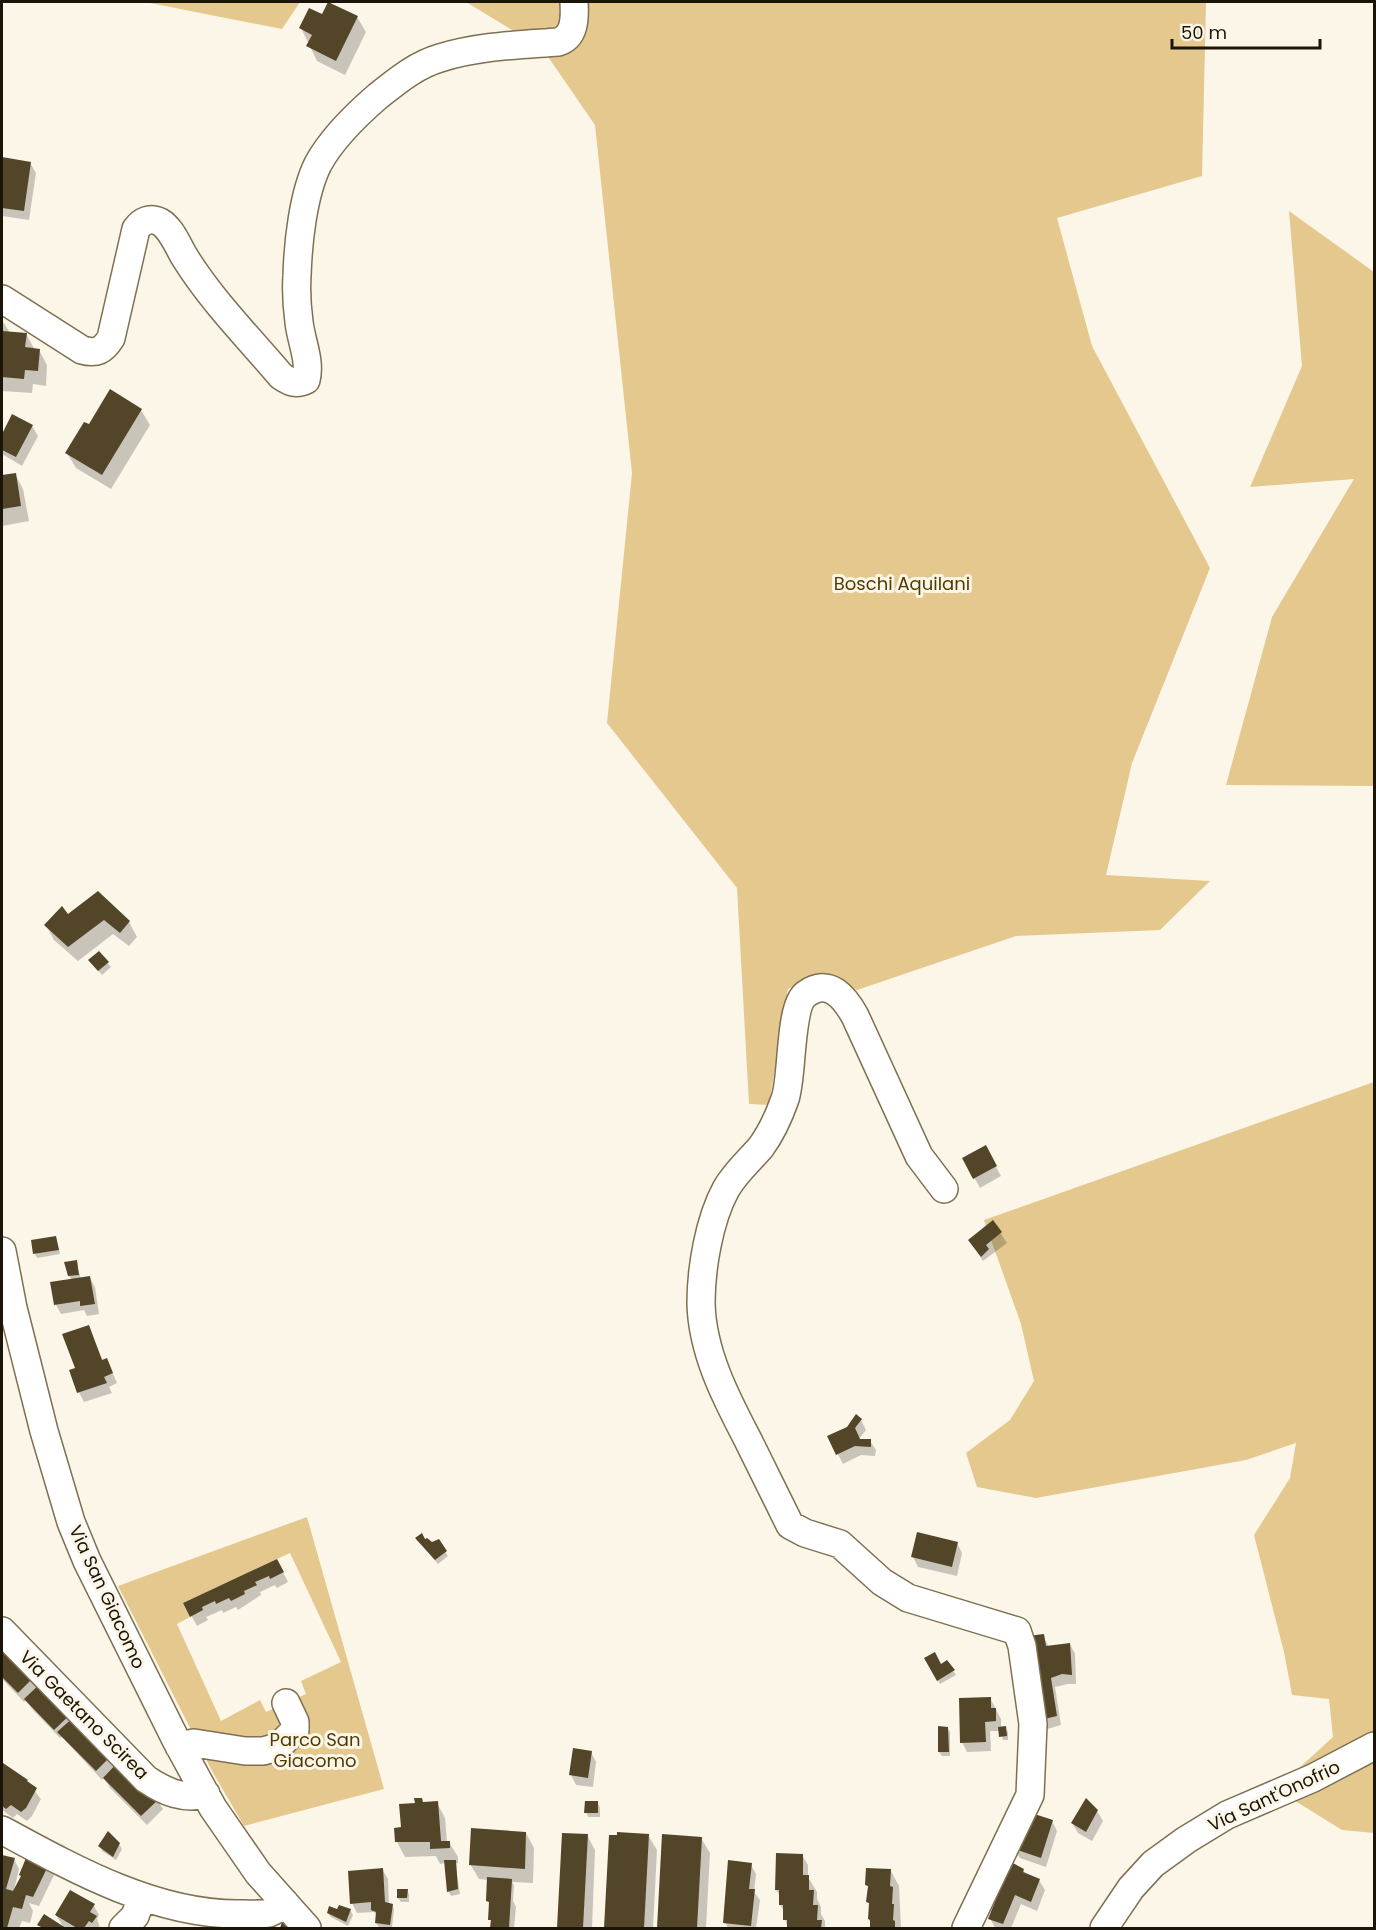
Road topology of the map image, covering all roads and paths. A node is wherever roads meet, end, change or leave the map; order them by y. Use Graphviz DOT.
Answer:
graph roads {
  1 [pos="574,2"];
  2 [pos="2,299"];
  3 [pos="944,1189"];
  4 [pos="2,1251"];
  5 [pos="2,1631"];
  6 [pos="286,1703"];
  7 [pos="179,1746"];
  8 [pos="1374,1746"];
  9 [pos="206,1794"];
  10 [pos="2,1830"];
  11 [pos="142,1897"];
  12 [pos="285,1904"];
  13 [pos="123,1929"];
  14 [pos="307,1929"];
  15 [pos="966,1929"];
  16 [pos="1104,1929"];
  1 -- 2 [label="street"];
  3 -- 15 [label="street"];
  4 -- 7 [label="street, Via San Giacomo"];
  5 -- 9 [label="street, Via Gaetano Scirea"];
  6 -- 7 [label="street"];
  7 -- 9 [label="street, Via San Giacomo"];
  8 -- 16 [label="street, Via Sant'Onofrio"];
  9 -- 12 [label="street, Via San Giacomo"];
  10 -- 11 [label="street"];
  11 -- 12 [label="street"];
  11 -- 13 [label="street"];
  12 -- 14 [label="street, Via San Giacomo"];
}
